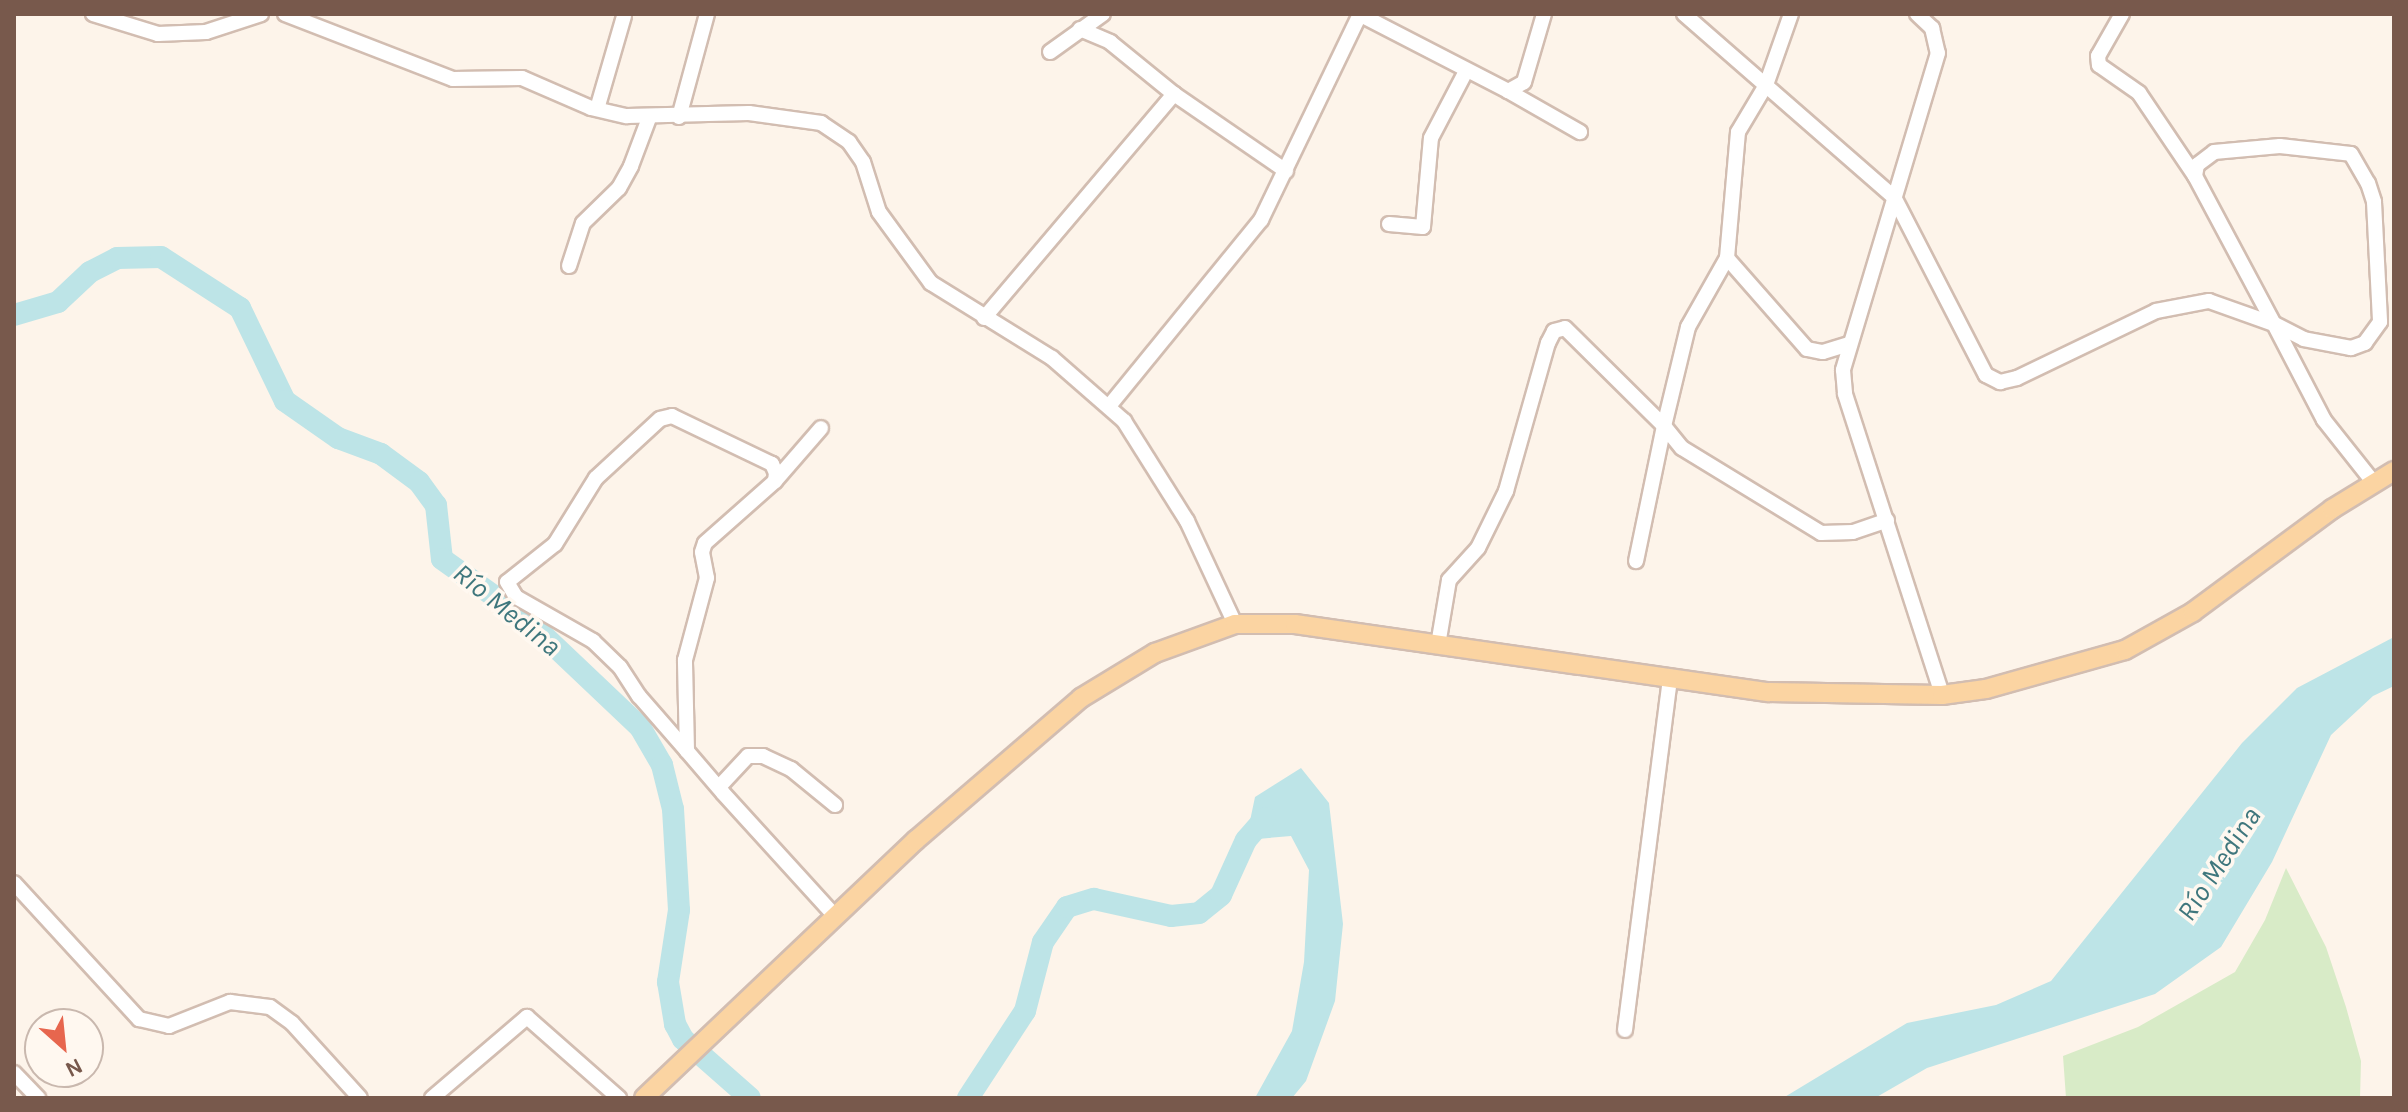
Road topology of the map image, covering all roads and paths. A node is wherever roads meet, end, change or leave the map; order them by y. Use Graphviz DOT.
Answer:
graph roads {
  1 [pos="93,14"];
  2 [pos="261,14"];
  3 [pos="285,14"];
  4 [pos="707,14"];
  5 [pos="1103,14"];
  6 [pos="1359,14"];
  7 [pos="1544,14"];
  8 [pos="1684,14"];
  9 [pos="1791,14"];
  10 [pos="1917,14"];
  11 [pos="2122,14"];
  12 [pos="624,16"];
  13 [pos="1080,29"];
  14 [pos="1050,52"];
  15 [pos="1466,71"];
  16 [pos="1766,85"];
  17 [pos="1508,91"];
  18 [pos="1174,94"];
  19 [pos="597,109"];
  20 [pos="679,117"];
  21 [pos="649,118"];
  22 [pos="1580,132"];
  23 [pos="1286,171"];
  24 [pos="2195,176"];
  25 [pos="1894,197"];
  26 [pos="1389,224"];
  27 [pos="1727,258"];
  28 [pos="569,266"];
  29 [pos="984,318"];
  30 [pos="2274,324"];
  31 [pos="1850,344"];
  32 [pos="1110,405"];
  33 [pos="1664,426"];
  34 [pos="821,428"];
  35 [pos="2394,455"];
  36 [pos="2394,471"];
  37 [pos="775,481"];
  38 [pos="2374,483"];
  39 [pos="1887,520"];
  40 [pos="1636,561"];
  41 [pos="1235,624"];
  42 [pos="1438,645"];
  43 [pos="1670,679"];
  44 [pos="1942,695"];
  45 [pos="687,751"];
  46 [pos="719,787"];
  47 [pos="835,805"];
  48 [pos="14,883"];
  49 [pos="836,917"];
  50 [pos="1625,1030"];
  51 [pos="14,1073"];
  52 [pos="38,1098"];
  53 [pos="360,1098"];
  54 [pos="432,1098"];
  55 [pos="619,1098"];
  56 [pos="644,1098"];
  1 -- 2 [label="street"];
  3 -- 19 [label="street"];
  4 -- 20 [label="street"];
  5 -- 13 [label="street"];
  6 -- 15 [label="street"];
  6 -- 23 [label="street"];
  7 -- 17 [label="street"];
  8 -- 16 [label="street"];
  9 -- 16 [label="street"];
  10 -- 25 [label="street"];
  11 -- 24 [label="street"];
  12 -- 19 [label="street"];
  13 -- 14 [label="street"];
  13 -- 18 [label="street"];
  15 -- 17 [label="street"];
  15 -- 26 [label="street"];
  16 -- 25 [label="street"];
  16 -- 27 [label="street"];
  17 -- 22 [label="street"];
  18 -- 23 [label="street"];
  18 -- 29 [label="street"];
  19 -- 21 [label="street"];
  20 -- 21 [label="street"];
  20 -- 29 [label="street"];
  21 -- 28 [label="street"];
  23 -- 32 [label="street"];
  24 -- 30 [label="street"];
  24 -- 30 [label="street"];
  25 -- 30 [label="street"];
  25 -- 31 [label="street"];
  27 -- 31 [label="street"];
  27 -- 33 [label="street"];
  29 -- 32 [label="street"];
  30 -- 38 [label="street"];
  31 -- 39 [label="street"];
  32 -- 41 [label="street"];
  33 -- 39 [label="street"];
  33 -- 40 [label="street"];
  33 -- 42 [label="street"];
  34 -- 37 [label="street"];
  35 -- 38 [label="main road"];
  36 -- 38 [label="main road"];
  37 -- 45 [label="street"];
  37 -- 45 [label="street"];
  38 -- 44 [label="main road"];
  39 -- 44 [label="street"];
  41 -- 42 [label="main road"];
  41 -- 49 [label="main road"];
  42 -- 43 [label="main road"];
  43 -- 44 [label="main road"];
  43 -- 50 [label="street"];
  45 -- 46 [label="street"];
  46 -- 47 [label="street"];
  46 -- 49 [label="street"];
  48 -- 53 [label="street"];
  49 -- 56 [label="main road"];
  51 -- 52 [label="street"];
  54 -- 55 [label="street"];
}
